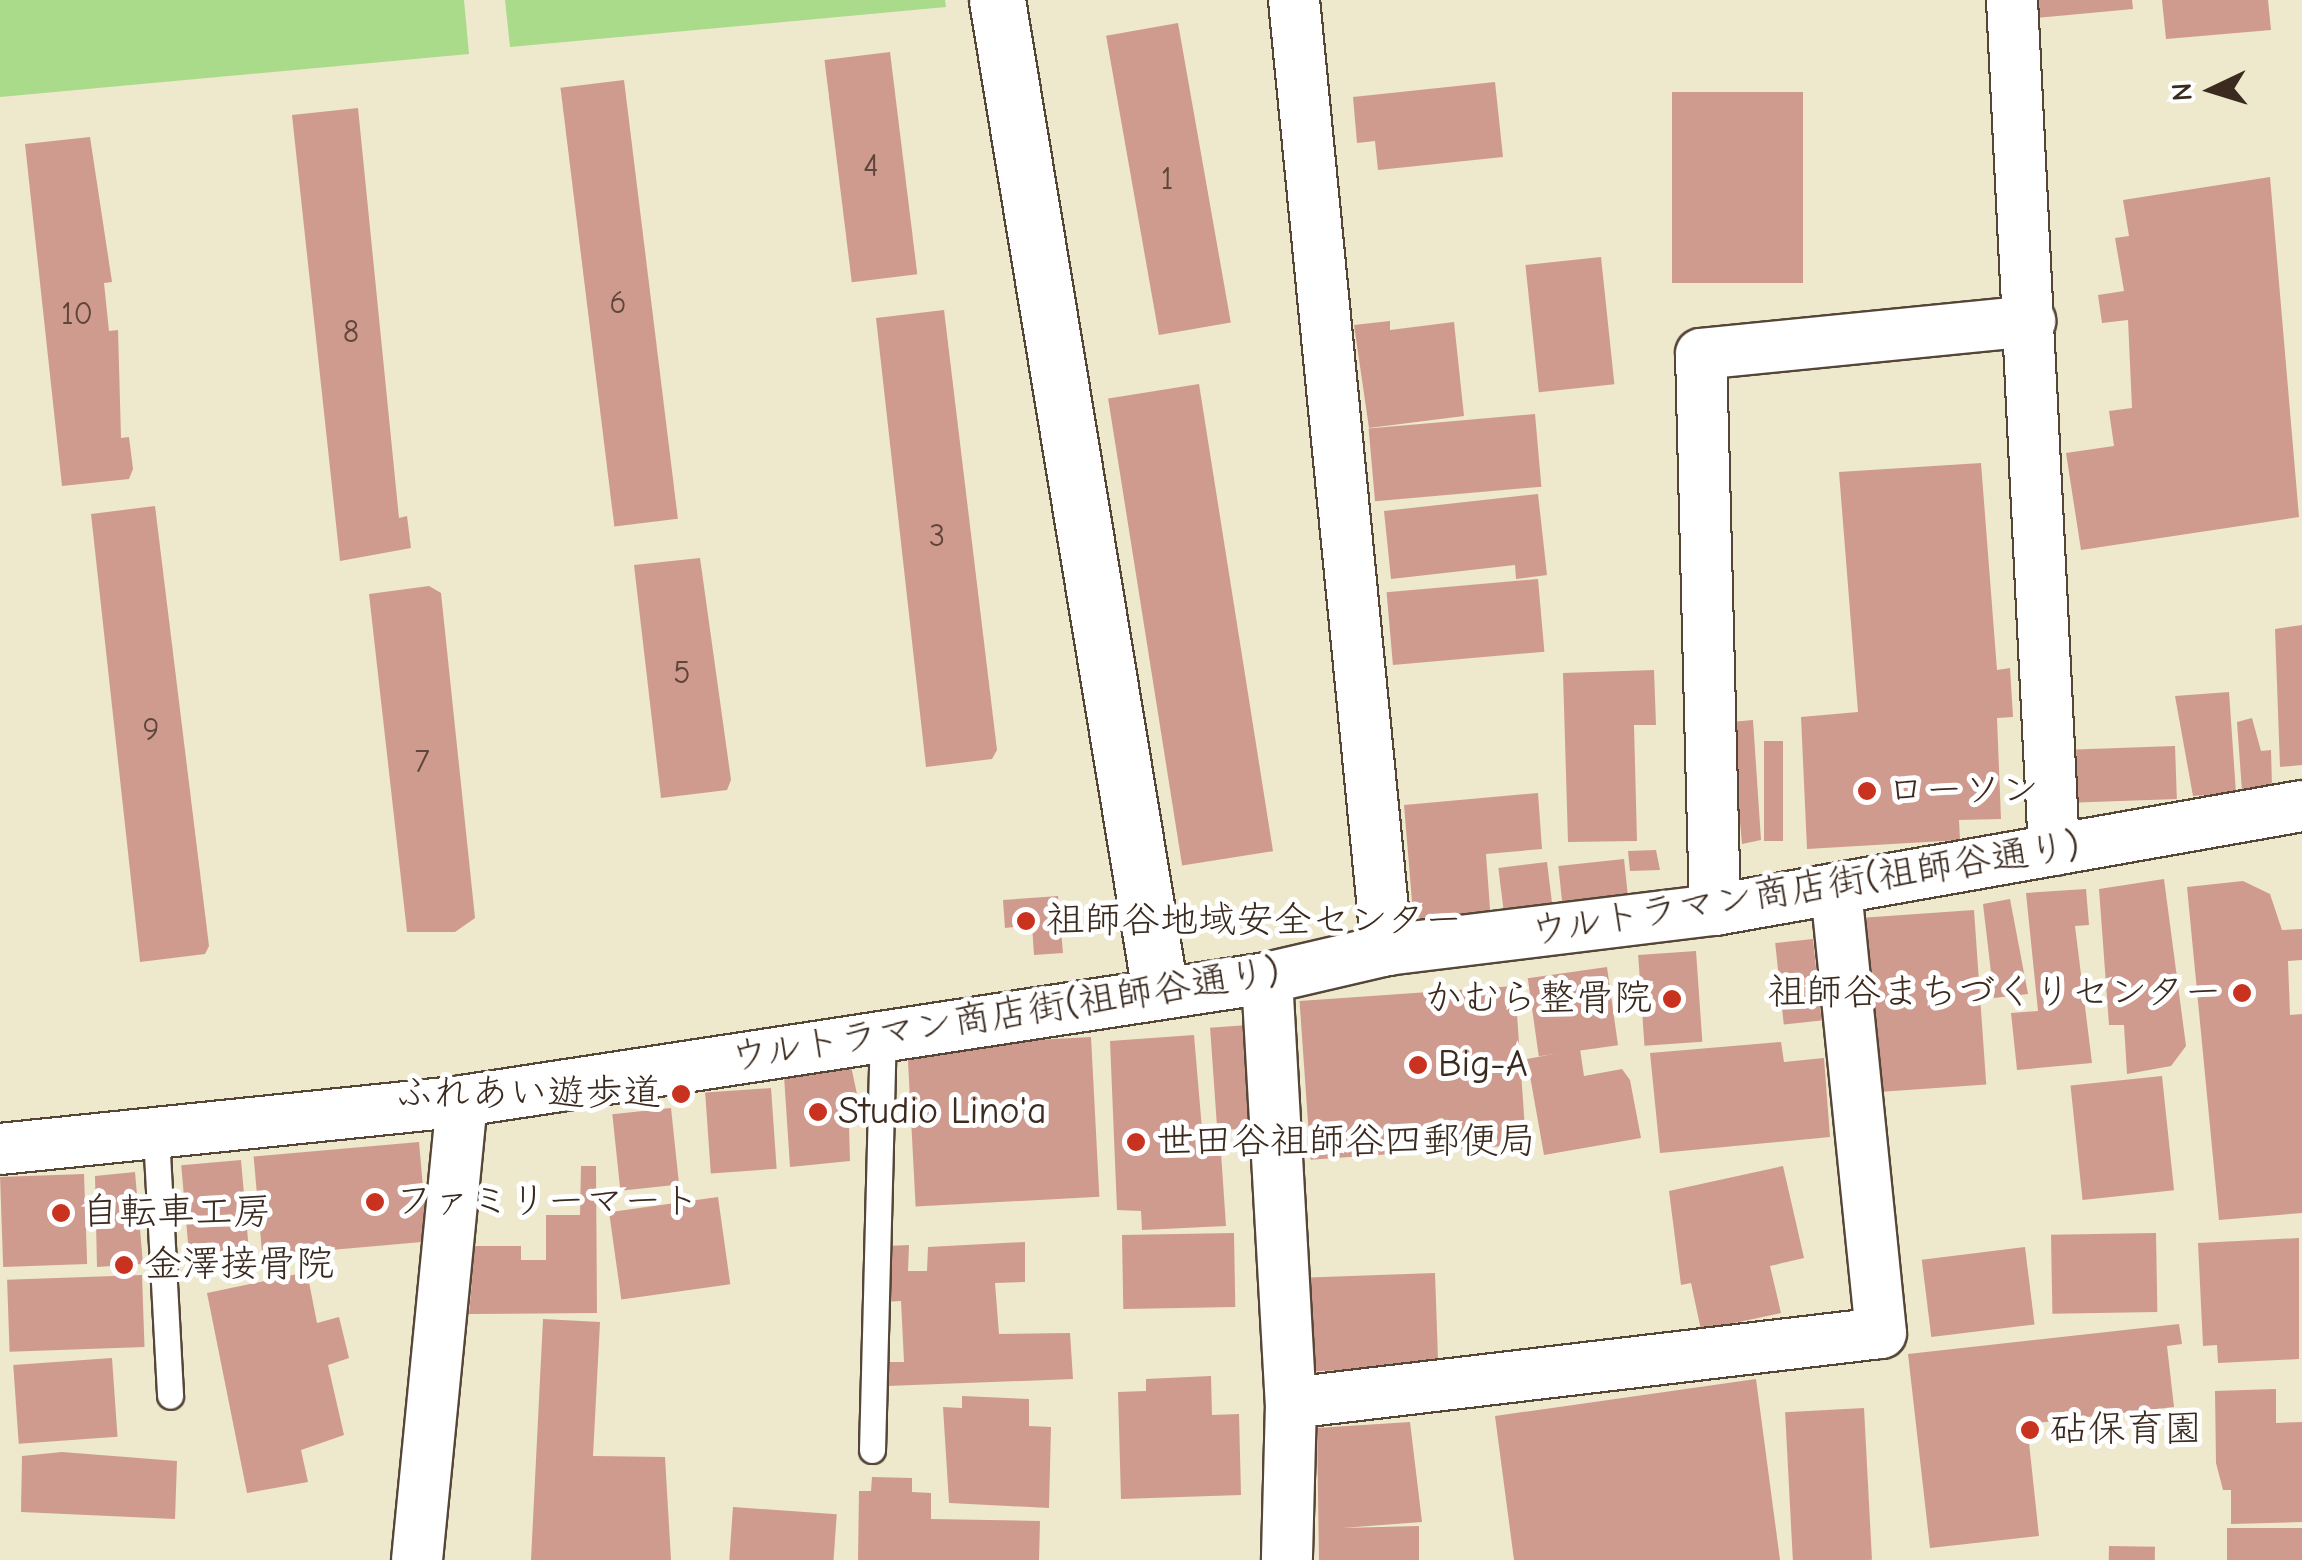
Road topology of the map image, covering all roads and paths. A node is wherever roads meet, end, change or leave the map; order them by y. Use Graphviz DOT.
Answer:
graph roads {
  1 [pos="997,0"];
  2 [pos="1294,0"];
  3 [pos="2012,0"];
  4 [pos="2030,321"];
  5 [pos="2302,806"];
  6 [pos="2054,850"];
  7 [pos="1836,889"];
  8 [pos="1715,910"];
  9 [pos="1387,950"];
  10 [pos="1267,978"];
  11 [pos="1160,991"];
  12 [pos="883,1031"];
  13 [pos="462,1100"];
  14 [pos="156,1135"];
  15 [pos="0,1148"];
  16 [pos="170,1396"];
  17 [pos="1290,1404"];
  18 [pos="872,1450"];
  19 [pos="417,1560"];
  20 [pos="1287,1560"];
  1 -- 11 [label="street"];
  2 -- 9 [label="street"];
  3 -- 4 [label="street"];
  4 -- 6 [label="street"];
  4 -- 8 [label="street"];
  5 -- 6 [label="street, ウルトラマン商店街(祖師谷通り)"];
  6 -- 7 [label="street, ウルトラマン商店街(祖師谷通り)"];
  7 -- 8 [label="street, ウルトラマン商店街(祖師谷通り)"];
  7 -- 17 [label="street"];
  8 -- 9 [label="street, ウルトラマン商店街(祖師谷通り)"];
  9 -- 10 [label="street, ウルトラマン商店街(祖師谷通り)"];
  10 -- 11 [label="street, ウルトラマン商店街(祖師谷通り)"];
  10 -- 17 [label="street"];
  11 -- 12 [label="street, ウルトラマン商店街(祖師谷通り)"];
  12 -- 13 [label="street, ウルトラマン商店街(祖師谷通り)"];
  12 -- 18 [label="lane"];
  13 -- 14 [label="street, ウルトラマン商店街(祖師谷通り)"];
  13 -- 19 [label="street"];
  14 -- 15 [label="street, ウルトラマン商店街(祖師谷通り)"];
  14 -- 16 [label="lane"];
  17 -- 20 [label="street"];
}
